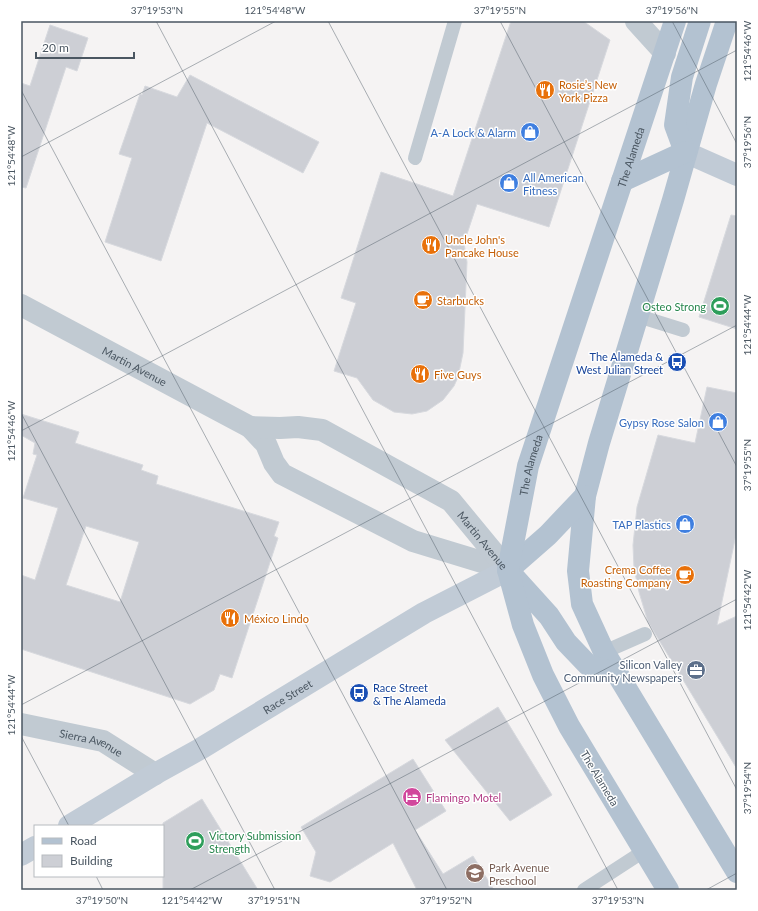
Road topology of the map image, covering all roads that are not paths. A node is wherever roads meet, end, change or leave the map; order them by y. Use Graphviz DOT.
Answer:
graph roads {
  1 [pos="455,21"];
  2 [pos="636,21"];
  3 [pos="675,21"];
  4 [pos="700,21"];
  5 [pos="727,21"];
  6 [pos="665,53"];
  7 [pos="685,152"];
  8 [pos="415,158"];
  9 [pos="737,175"];
  10 [pos="622,181"];
  11 [pos="21,305"];
  12 [pos="638,316"];
  13 [pos="683,330"];
  14 [pos="250,426"];
  15 [pos="585,496"];
  16 [pos="508,570"];
  17 [pos="645,634"];
  18 [pos="604,652"];
  19 [pos="618,674"];
  20 [pos="21,724"];
  21 [pos="155,774"];
  22 [pos="71,825"];
  23 [pos="34,848"];
  24 [pos="644,851"];
  25 [pos="21,855"];
  26 [pos="737,872"];
  27 [pos="584,890"];
  28 [pos="668,890"];
  1 -- 8 [label="lane"];
  2 -- 6 [label="street"];
  3 -- 6 [label="main road, The Alameda"];
  4 -- 7 [label="main road"];
  5 -- 7 [label="main road"];
  6 -- 10 [label="main road, The Alameda"];
  7 -- 9 [label="main road"];
  7 -- 10 [label="main road"];
  7 -- 12 [label="main road"];
  10 -- 16 [label="main road, The Alameda"];
  11 -- 14 [label="street, Martin Avenue"];
  12 -- 13 [label="lane"];
  12 -- 15 [label="main road"];
  14 -- 16 [label="street, Martin Avenue"];
  14 -- 16 [label="street, Martin Avenue"];
  15 -- 16 [label="main road"];
  15 -- 18 [label="main road"];
  16 -- 19 [label="main road"];
  16 -- 21 [label="main road, Race Street"];
  16 -- 24 [label="main road, The Alameda"];
  17 -- 18 [label="lane"];
  18 -- 19 [label="main road"];
  19 -- 26 [label="main road"];
  20 -- 21 [label="street, Sierra Avenue"];
  21 -- 22 [label="main road, Race Street"];
  23 -- 25 [label="main road"];
  24 -- 27 [label="lane"];
  24 -- 28 [label="main road, The Alameda"];
}
